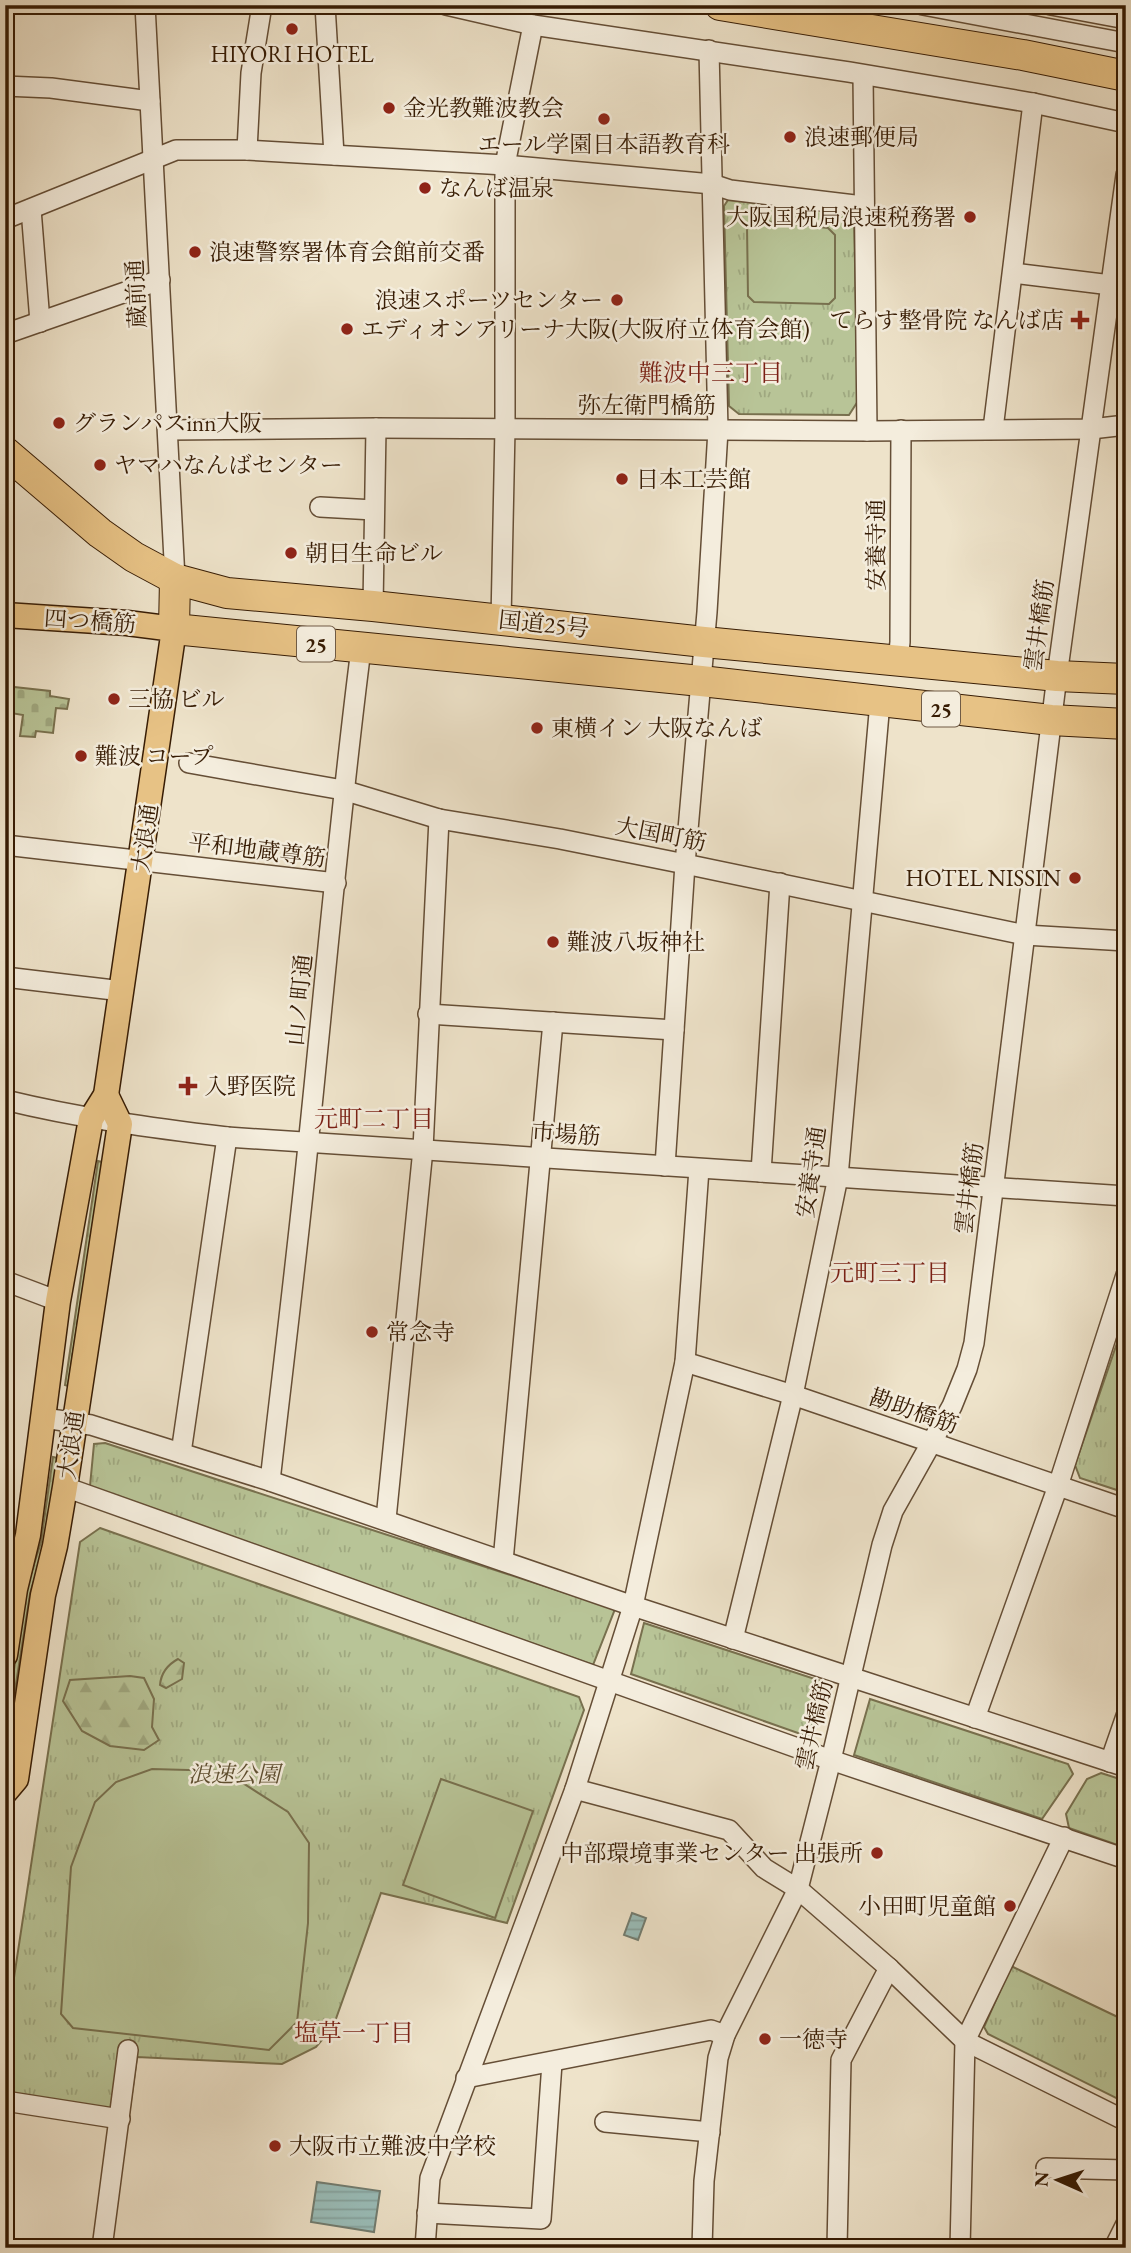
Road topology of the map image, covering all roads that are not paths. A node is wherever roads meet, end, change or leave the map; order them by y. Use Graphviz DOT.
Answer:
graph roads {
  1 [pos="145,5"];
  2 [pos="262,5"];
  3 [pos="325,5"];
  4 [pos="446,5"];
  5 [pos="720,5"];
  6 [pos="923,5"];
  7 [pos="1051,5"];
  8 [pos="1126,19"];
  9 [pos="533,25"];
  10 [pos="1126,43"];
  11 [pos="709,50"];
  12 [pos="863,75"];
  13 [pos="1126,76"];
  14 [pos="5,86"];
  15 [pos="150,101"];
  16 [pos="1033,103"];
  17 [pos="1126,123"];
  18 [pos="247,150"];
  19 [pos="334,155"];
  20 [pos="153,161"];
  21 [pos="505,165"];
  22 [pos="1126,175"];
  23 [pos="712,184"];
  24 [pos="863,206"];
  25 [pos="32,209"];
  26 [pos="5,219"];
  27 [pos="1013,273"];
  28 [pos="160,280"];
  29 [pos="1111,285"];
  30 [pos="40,322"];
  31 [pos="5,334"];
  32 [pos="1126,425"];
  33 [pos="376,428"];
  34 [pos="505,428"];
  35 [pos="993,429"];
  36 [pos="1090,429"];
  37 [pos="168,430"];
  38 [pos="718,430"];
  39 [pos="901,430"];
  40 [pos="867,431"];
  41 [pos="12,463"];
  42 [pos="320,507"];
  43 [pos="374,510"];
  44 [pos="175,579"];
  45 [pos="373,606"];
  46 [pos="5,615"];
  47 [pos="500,620"];
  48 [pos="174,629"];
  49 [pos="704,642"];
  50 [pos="361,649"];
  51 [pos="898,660"];
  52 [pos="1057,676"];
  53 [pos="1126,679"];
  54 [pos="701,681"];
  55 [pos="880,702"];
  56 [pos="1051,720"];
  57 [pos="1126,724"];
  58 [pos="189,763"];
  59 [pos="343,789"];
  60 [pos="439,819"];
  61 [pos="5,845"];
  62 [pos="141,861"];
  63 [pos="685,864"];
  64 [pos="336,883"];
  65 [pos="780,883"];
  66 [pos="863,900"];
  67 [pos="1025,935"];
  68 [pos="1126,942"];
  69 [pos="5,977"];
  70 [pos="122,991"];
  71 [pos="428,1014"];
  72 [pos="553,1023"];
  73 [pos="674,1030"];
  74 [pos="106,1095"];
  75 [pos="5,1101"];
  76 [pos="91,1119"];
  77 [pos="120,1124"];
  78 [pos="227,1137"];
  79 [pos="308,1142"];
  80 [pos="423,1149"];
  81 [pos="541,1156"];
  82 [pos="665,1166"];
  83 [pos="699,1169"];
  84 [pos="761,1172"];
  85 [pos="838,1177"];
  86 [pos="993,1186"];
  87 [pos="1126,1196"];
  88 [pos="1126,1275"];
  89 [pos="5,1282"];
  90 [pos="58,1301"];
  91 [pos="685,1362"];
  92 [pos="793,1395"];
  93 [pos="44,1418"];
  94 [pos="74,1422"];
  95 [pos="931,1444"];
  96 [pos="181,1453"];
  97 [pos="270,1481"];
  98 [pos="1058,1486"];
  99 [pos="65,1487"];
  100 [pos="1126,1510"];
  101 [pos="386,1520"];
  102 [pos="503,1561"];
  103 [pos="633,1606"];
  104 [pos="733,1639"];
  105 [pos="5,1654"];
  106 [pos="851,1675"];
  107 [pos="611,1680"];
  108 [pos="1126,1716"];
  109 [pos="975,1718"];
  110 [pos="13,1750"];
  111 [pos="831,1760"];
  112 [pos="1118,1764"];
  113 [pos="9,1782"];
  114 [pos="575,1789"];
  115 [pos="1064,1837"];
  116 [pos="1126,1859"];
  117 [pos="798,1889"];
  118 [pos="889,1968"];
  119 [pos="725,2035"];
  120 [pos="965,2041"];
  121 [pos="128,2050"];
  122 [pos="552,2063"];
  123 [pos="466,2078"];
  124 [pos="5,2101"];
  125 [pos="120,2119"];
  126 [pos="1126,2121"];
  127 [pos="605,2122"];
  128 [pos="710,2132"];
  129 [pos="1046,2168"];
  130 [pos="1126,2170"];
  131 [pos="427,2213"];
  132 [pos="1126,2224"];
  133 [pos="102,2248"];
  134 [pos="425,2248"];
  135 [pos="702,2248"];
  136 [pos="837,2248"];
  137 [pos="960,2248"];
  138 [pos="1114,2248"];
  1 -- 15 [label="street, 蔵前通"];
  2 -- 18 [label="street"];
  3 -- 19 [label="street"];
  4 -- 9 [label="street"];
  5 -- 13 [label="highway"];
  6 -- 10 [label="street"];
  7 -- 8 [label="street"];
  9 -- 11 [label="street"];
  9 -- 21 [label="street"];
  11 -- 12 [label="street"];
  11 -- 23 [label="street"];
  12 -- 16 [label="street"];
  12 -- 24 [label="street"];
  14 -- 15 [label="street"];
  15 -- 20 [label="street, 蔵前通"];
  16 -- 17 [label="street"];
  16 -- 27 [label="street"];
  18 -- 19 [label="street"];
  18 -- 20 [label="street"];
  19 -- 21 [label="street"];
  20 -- 25 [label="street"];
  20 -- 28 [label="street, 蔵前通"];
  21 -- 23 [label="street"];
  21 -- 34 [label="street"];
  22 -- 29 [label="street, 雲井橋筋"];
  23 -- 24 [label="street"];
  23 -- 38 [label="street"];
  24 -- 40 [label="street"];
  25 -- 26 [label="street"];
  25 -- 30 [label="street"];
  27 -- 29 [label="street"];
  27 -- 35 [label="street"];
  28 -- 30 [label="street"];
  28 -- 37 [label="street, 蔵前通"];
  29 -- 36 [label="street, 雲井橋筋"];
  30 -- 31 [label="street"];
  32 -- 36 [label="street, 弥左衛門橋筋"];
  33 -- 34 [label="street, 弥左衛門橋筋"];
  33 -- 37 [label="street, 弥左衛門橋筋"];
  33 -- 43 [label="street"];
  34 -- 38 [label="street, 弥左衛門橋筋"];
  34 -- 47 [label="street"];
  35 -- 36 [label="street, 弥左衛門橋筋"];
  35 -- 39 [label="street, 弥左衛門橋筋"];
  36 -- 52 [label="street, 雲井橋筋"];
  37 -- 44 [label="street, 蔵前通"];
  38 -- 40 [label="street, 弥左衛門橋筋"];
  38 -- 49 [label="street"];
  39 -- 40 [label="street, 弥左衛門橋筋"];
  39 -- 51 [label="street, 安養寺通"];
  41 -- 44 [label="highway, 国道25号 / 25"];
  42 -- 43 [label="street"];
  43 -- 45 [label="street"];
  44 -- 45 [label="highway, 国道25号 / 25"];
  44 -- 48 [label="highway, 大浪通"];
  45 -- 47 [label="highway, 国道25号 / 25"];
  46 -- 48 [label="main road, 四つ橋筋"];
  47 -- 49 [label="highway, 国道25号 / 25"];
  48 -- 50 [label="highway, 国道25号 / 25"];
  48 -- 62 [label="main road, 大浪通"];
  49 -- 51 [label="highway, 国道25号 / 25"];
  49 -- 54 [label="street"];
  50 -- 54 [label="highway, 国道25号 / 25"];
  50 -- 59 [label="street, 山ノ町通"];
  51 -- 52 [label="highway, 国道25号 / 25"];
  52 -- 53 [label="highway, 国道25号 / 25"];
  52 -- 56 [label="street, 雲井橋筋"];
  54 -- 55 [label="highway, 国道25号 / 25"];
  54 -- 63 [label="street"];
  55 -- 56 [label="highway, 国道25号 / 25"];
  55 -- 66 [label="street, 安養寺通"];
  56 -- 57 [label="highway, 国道25号 / 25"];
  56 -- 67 [label="street, 雲井橋筋"];
  58 -- 59 [label="street, 大国町筋"];
  59 -- 60 [label="street, 大国町筋"];
  59 -- 64 [label="street, 山ノ町通"];
  60 -- 63 [label="street, 大国町筋"];
  60 -- 71 [label="street"];
  61 -- 62 [label="street, 平和地蔵尊筋"];
  62 -- 64 [label="street, 平和地蔵尊筋"];
  62 -- 70 [label="main road, 大浪通"];
  63 -- 65 [label="street, 大国町筋"];
  63 -- 73 [label="street"];
  64 -- 79 [label="street, 山ノ町通"];
  65 -- 66 [label="street, 大国町筋"];
  65 -- 84 [label="street"];
  66 -- 67 [label="street, 大国町筋"];
  66 -- 85 [label="street, 安養寺通"];
  67 -- 68 [label="street, 大国町筋"];
  67 -- 86 [label="street, 雲井橋筋"];
  69 -- 70 [label="street"];
  70 -- 74 [label="main road, 大浪通"];
  71 -- 72 [label="street"];
  71 -- 80 [label="street"];
  72 -- 73 [label="street"];
  72 -- 81 [label="street"];
  73 -- 82 [label="street"];
  74 -- 76 [label="main road, 大浪通"];
  74 -- 77 [label="main road"];
  75 -- 76 [label="street, 市場筋"];
  76 -- 77 [label="street, 市場筋"];
  76 -- 90 [label="main road, 大浪通"];
  77 -- 78 [label="street, 市場筋"];
  77 -- 94 [label="main road, 大浪通"];
  78 -- 79 [label="street, 市場筋"];
  78 -- 96 [label="street"];
  79 -- 80 [label="street, 市場筋"];
  79 -- 97 [label="street, 山ノ町通"];
  80 -- 81 [label="street, 市場筋"];
  80 -- 101 [label="street"];
  81 -- 82 [label="street, 市場筋"];
  81 -- 102 [label="street"];
  82 -- 83 [label="street, 市場筋"];
  83 -- 84 [label="street, 市場筋"];
  83 -- 91 [label="street"];
  84 -- 85 [label="street, 市場筋"];
  85 -- 86 [label="street, 市場筋"];
  85 -- 92 [label="street, 安養寺通"];
  86 -- 87 [label="street, 市場筋"];
  86 -- 95 [label="street, 雲井橋筋"];
  88 -- 98 [label="street"];
  89 -- 90 [label="street"];
  90 -- 93 [label="main road, 大浪通"];
  91 -- 92 [label="street, 勘助橋筋"];
  91 -- 103 [label="street"];
  92 -- 95 [label="street, 勘助橋筋"];
  92 -- 104 [label="street, 安養寺通"];
  93 -- 94 [label="street"];
  93 -- 105 [label="main road, 大浪通"];
  94 -- 96 [label="street"];
  94 -- 99 [label="main road, 大浪通"];
  95 -- 98 [label="street, 勘助橋筋"];
  95 -- 106 [label="street, 雲井橋筋"];
  96 -- 97 [label="street"];
  97 -- 101 [label="street"];
  98 -- 100 [label="street, 勘助橋筋"];
  98 -- 109 [label="street"];
  99 -- 107 [label="street"];
  99 -- 110 [label="main road, 大浪通"];
  101 -- 102 [label="street"];
  102 -- 103 [label="street"];
  103 -- 104 [label="street"];
  103 -- 107 [label="street"];
  104 -- 106 [label="street"];
  106 -- 109 [label="street"];
  106 -- 111 [label="street, 雲井橋筋"];
  107 -- 111 [label="street"];
  107 -- 114 [label="street"];
  108 -- 112 [label="street"];
  109 -- 112 [label="street"];
  110 -- 113 [label="main road, 大浪通"];
  111 -- 115 [label="street"];
  111 -- 117 [label="street, 雲井橋筋"];
  114 -- 117 [label="street"];
  114 -- 123 [label="street"];
  115 -- 116 [label="street"];
  115 -- 120 [label="street"];
  117 -- 118 [label="street"];
  117 -- 119 [label="street, 雲井橋筋"];
  118 -- 120 [label="street"];
  118 -- 136 [label="street"];
  119 -- 122 [label="street"];
  119 -- 128 [label="street, 雲井橋筋"];
  120 -- 126 [label="street"];
  120 -- 137 [label="street"];
  121 -- 125 [label="street"];
  122 -- 123 [label="street"];
  122 -- 131 [label="street"];
  123 -- 131 [label="street"];
  124 -- 125 [label="street"];
  125 -- 133 [label="street"];
  127 -- 128 [label="street"];
  128 -- 135 [label="street, 雲井橋筋"];
  129 -- 130 [label="street"];
  131 -- 134 [label="street"];
  132 -- 138 [label="street"];
}
